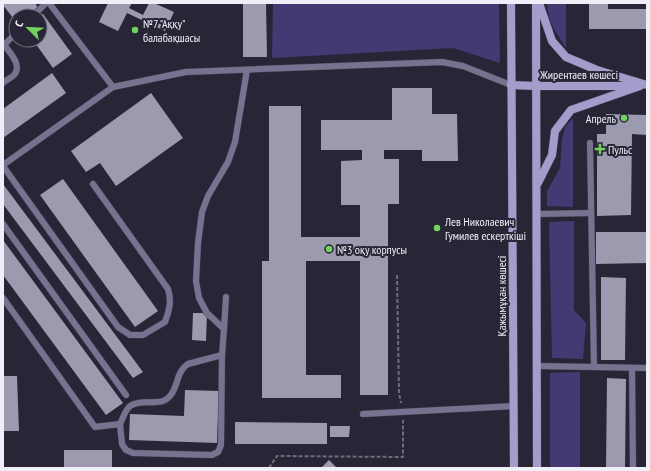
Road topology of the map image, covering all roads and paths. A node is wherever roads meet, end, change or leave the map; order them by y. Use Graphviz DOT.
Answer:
graph roads {
  1 [pos="49,3"];
  2 [pos="511,3"];
  3 [pos="536,3"];
  4 [pos="539,3"];
  5 [pos="4,44"];
  6 [pos="247,70"];
  7 [pos="3,83"];
  8 [pos="512,85"];
  9 [pos="536,86"];
  10 [pos="645,86"];
  11 [pos="113,87"];
  12 [pos="590,143"];
  13 [pos="3,166"];
  14 [pos="92,184"];
  15 [pos="537,186"];
  16 [pos="591,213"];
  17 [pos="537,214"];
  18 [pos="3,224"];
  19 [pos="226,297"];
  20 [pos="3,298"];
  21 [pos="224,329"];
  22 [pos="222,355"];
  23 [pos="537,366"];
  24 [pos="594,367"];
  25 [pos="632,368"];
  26 [pos="647,368"];
  27 [pos="126,395"];
  28 [pos="514,406"];
  29 [pos="362,414"];
  30 [pos="120,424"];
  31 [pos="514,468"];
  32 [pos="538,468"];
  33 [pos="633,468"];
  1 -- 11 [label="lane"];
  2 -- 8 [label="main road, Қажымұқан көшесі"];
  3 -- 9 [label="main road"];
  4 -- 10 [label="main road"];
  5 -- 7 [label="lane"];
  6 -- 8 [label="lane"];
  6 -- 11 [label="lane"];
  6 -- 21 [label="lane"];
  8 -- 9 [label="main road, Жирентаев көшесі"];
  8 -- 28 [label="main road, Қажымұқан көшесі"];
  9 -- 10 [label="main road, Жирентаев көшесі"];
  9 -- 15 [label="main road"];
  10 -- 15 [label="main road"];
  11 -- 13 [label="lane"];
  12 -- 16 [label="lane"];
  13 -- 14 [label="lane"];
  15 -- 17 [label="main road"];
  16 -- 17 [label="lane"];
  16 -- 24 [label="lane"];
  17 -- 23 [label="main road"];
  18 -- 27 [label="lane"];
  19 -- 21 [label="lane"];
  20 -- 30 [label="lane"];
  21 -- 22 [label="lane"];
  22 -- 30 [label="lane"];
  22 -- 30 [label="lane"];
  23 -- 24 [label="lane"];
  23 -- 32 [label="main road"];
  24 -- 25 [label="lane"];
  25 -- 26 [label="lane"];
  25 -- 33 [label="lane"];
  28 -- 29 [label="lane"];
  28 -- 31 [label="main road, Қажымұқан көшесі"];
}
